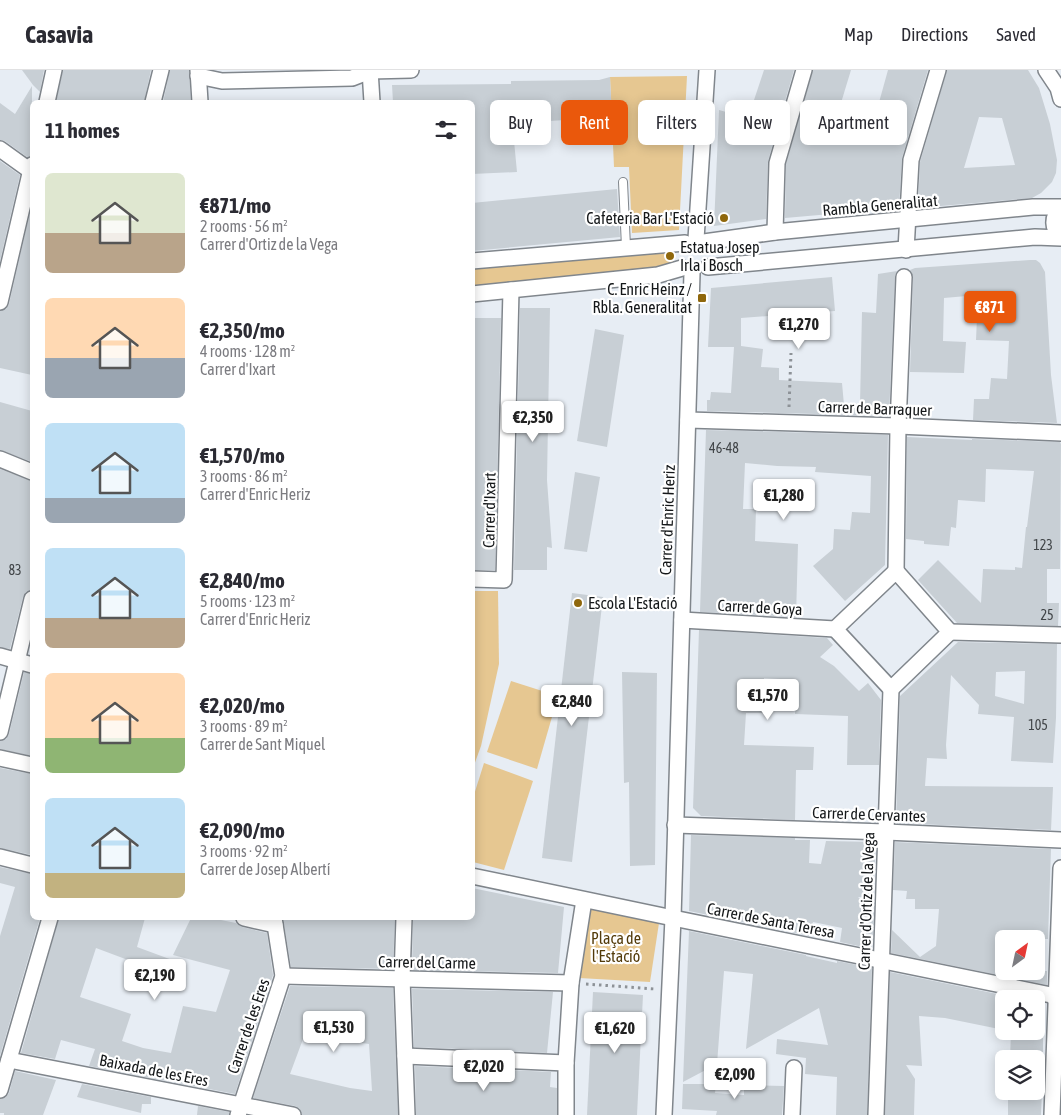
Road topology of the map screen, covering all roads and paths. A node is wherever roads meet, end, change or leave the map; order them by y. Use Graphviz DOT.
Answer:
graph roads {
  1 [pos="54,70"];
  2 [pos="161,70"];
  3 [pos="411,70"];
  4 [pos="707,70"];
  5 [pos="804,70"];
  6 [pos="938,70"];
  7 [pos="1046,70"];
  8 [pos="370,71"];
  9 [pos="198,73"];
  10 [pos="1061,99"];
  11 [pos="47,100"];
  12 [pos="153,100"];
  13 [pos="200,100"];
  14 [pos="372,100"];
  15 [pos="0,148"];
  16 [pos="30,168"];
  17 [pos="30,176"];
  18 [pos="623,182"];
  19 [pos="1061,208"];
  20 [pos="907,220"];
  21 [pos="775,232"];
  22 [pos="1061,238"];
  23 [pos="695,241"];
  24 [pos="626,247"];
  25 [pos="906,250"];
  26 [pos="475,262"];
  27 [pos="708,267"];
  28 [pos="687,270"];
  29 [pos="3,277"];
  30 [pos="904,278"];
  31 [pos="511,290"];
  32 [pos="475,294"];
  33 [pos="0,302"];
  34 [pos="791,353"];
  35 [pos="688,420"];
  36 [pos="788,423"];
  37 [pos="898,426"];
  38 [pos="1061,433"];
  39 [pos="0,459"];
  40 [pos="30,471"];
  41 [pos="896,571"];
  42 [pos="475,579"];
  43 [pos="30,608"];
  44 [pos="682,620"];
  45 [pos="836,629"];
  46 [pos="950,632"];
  47 [pos="1061,635"];
  48 [pos="0,656"];
  49 [pos="18,661"];
  50 [pos="30,664"];
  51 [pos="891,689"];
  52 [pos="0,732"];
  53 [pos="0,758"];
  54 [pos="30,765"];
  55 [pos="675,825"];
  56 [pos="886,832"];
  57 [pos="1061,840"];
  58 [pos="0,857"];
  59 [pos="30,864"];
  60 [pos="1061,868"];
  61 [pos="475,877"];
  62 [pos="584,900"];
  63 [pos="673,918"];
  64 [pos="49,920"];
  65 [pos="404,920"];
  66 [pos="274,921"];
  67 [pos="882,961"];
  68 [pos="283,976"];
  69 [pos="402,978"];
  70 [pos="571,983"];
  71 [pos="603,985"];
  72 [pos="669,990"];
  73 [pos="1058,999"];
  74 [pos="405,1056"];
  75 [pos="9,1060"];
  76 [pos="566,1063"];
  77 [pos="794,1068"];
  78 [pos="0,1090"];
  79 [pos="239,1110"];
  80 [pos="293,1115"];
  81 [pos="407,1115"];
  82 [pos="566,1115"];
  83 [pos="664,1115"];
  84 [pos="792,1115"];
  85 [pos="876,1115"];
  86 [pos="1052,1115"];
  1 -- 11 [label="street"];
  2 -- 12 [label="street"];
  3 -- 8 [label="street"];
  4 -- 23 [label="street"];
  5 -- 21 [label="street"];
  6 -- 20 [label="street"];
  7 -- 10 [label="street"];
  8 -- 9 [label="street"];
  8 -- 14 [label="street"];
  9 -- 13 [label="street"];
  15 -- 16 [label="street"];
  17 -- 29 [label="street"];
  18 -- 24 [label="lane"];
  19 -- 20 [label="street, Rambla Generalitat"];
  19 -- 22 [label="street"];
  20 -- 21 [label="street, Rambla Generalitat"];
  20 -- 25 [label="street"];
  21 -- 23 [label="street, Rambla Generalitat"];
  22 -- 25 [label="street"];
  23 -- 24 [label="street, Rambla Generalitat"];
  23 -- 27 [label="street"];
  23 -- 28 [label="street"];
  24 -- 26 [label="street, Rambla Generalitat"];
  25 -- 27 [label="street"];
  27 -- 28 [label="street"];
  28 -- 31 [label="street"];
  28 -- 35 [label="street, Carrer d'Enric Heriz"];
  29 -- 33 [label="street"];
  30 -- 37 [label="street"];
  31 -- 32 [label="street"];
  31 -- 42 [label="street, Carrer d'Ixart"];
  34 -- 36 [label="path"];
  35 -- 36 [label="street, Carrer de Barraquer"];
  35 -- 44 [label="street, Carrer d'Enric Heriz"];
  36 -- 37 [label="street, Carrer de Barraquer"];
  37 -- 38 [label="street, Carrer de Barraquer"];
  37 -- 41 [label="street"];
  39 -- 40 [label="street"];
  41 -- 45 [label="street"];
  41 -- 46 [label="street"];
  43 -- 49 [label="street"];
  44 -- 45 [label="street, Carrer de Goya"];
  44 -- 55 [label="street, Carrer d'Enric Heriz"];
  45 -- 51 [label="street"];
  46 -- 47 [label="street"];
  46 -- 51 [label="street"];
  48 -- 49 [label="street"];
  49 -- 50 [label="street"];
  49 -- 52 [label="street"];
  51 -- 56 [label="street, Carrer d'Ortiz de la Vega"];
  53 -- 54 [label="street"];
  55 -- 56 [label="street, Carrer de Cervantes"];
  55 -- 63 [label="street, Carrer d'Enric Heriz"];
  56 -- 57 [label="street, Carrer de Cervantes"];
  56 -- 67 [label="street, Carrer d'Ortiz de la Vega"];
  58 -- 59 [label="street"];
  60 -- 73 [label="street"];
  61 -- 62 [label="street, Carrer de Santa Teresa"];
  62 -- 63 [label="street, Carrer de Santa Teresa"];
  62 -- 70 [label="street"];
  63 -- 67 [label="street, Carrer de Santa Teresa"];
  63 -- 72 [label="street, Carrer d'Enric Heriz"];
  64 -- 75 [label="street"];
  65 -- 69 [label="street"];
  66 -- 68 [label="street, Carrer de les Eres"];
  67 -- 73 [label="street, Carrer de Santa Teresa"];
  67 -- 85 [label="street, Carrer d'Ortiz de la Vega"];
  68 -- 69 [label="street, Carrer del Carme"];
  68 -- 79 [label="street, Carrer de les Eres"];
  69 -- 70 [label="street, Carrer del Carme"];
  69 -- 74 [label="street"];
  70 -- 76 [label="street"];
  71 -- 72 [label="path"];
  72 -- 83 [label="street, Carrer d'Enric Heriz"];
  73 -- 86 [label="street"];
  74 -- 76 [label="street"];
  74 -- 81 [label="street"];
  75 -- 78 [label="street"];
  75 -- 79 [label="street, Baixada de les Eres"];
  76 -- 82 [label="street"];
  77 -- 84 [label="street"];
  79 -- 80 [label="street, Baixada de les Eres"];
}
